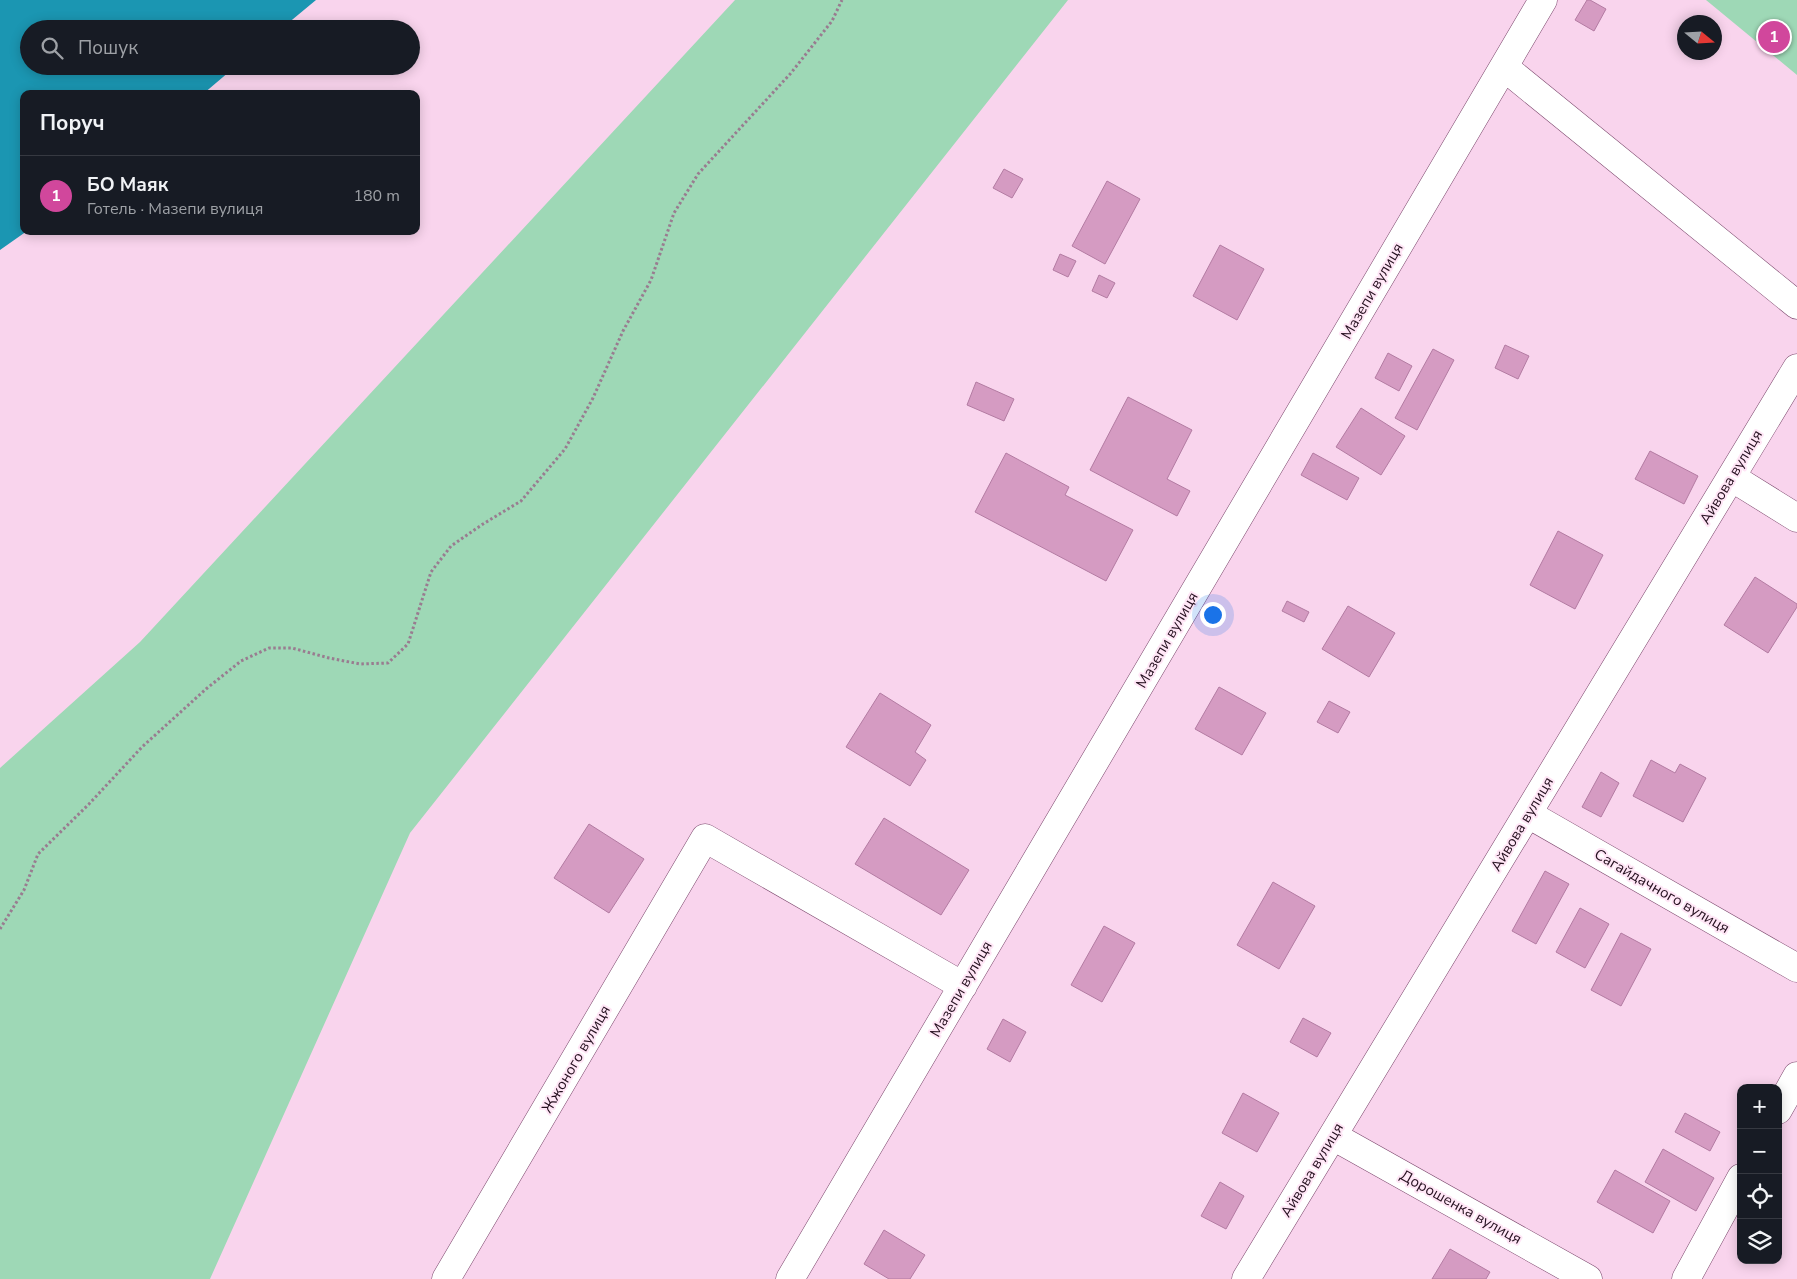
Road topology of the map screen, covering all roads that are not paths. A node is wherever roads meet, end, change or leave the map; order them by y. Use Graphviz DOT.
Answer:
graph roads {
  1 [pos="1543,0"];
  2 [pos="1504,67"];
  3 [pos="1797,305"];
  4 [pos="1797,368"];
  5 [pos="1731,478"];
  6 [pos="1797,518"];
  7 [pos="1528,814"];
  8 [pos="1797,968"];
  9 [pos="963,986"];
  10 [pos="1797,1076"];
  11 [pos="1782,1103"];
  12 [pos="1333,1136"];
  13 [pos="1737,1185"];
  14 [pos="446,1279"];
  15 [pos="790,1279"];
  16 [pos="1246,1279"];
  17 [pos="1588,1279"];
  18 [pos="1686,1279"];
  1 -- 2 [label="street, Мазепи вулиця"];
  2 -- 3 [label="street"];
  2 -- 9 [label="street, Мазепи вулиця"];
  4 -- 5 [label="street, Айвова вулиця"];
  5 -- 6 [label="street"];
  5 -- 7 [label="street, Айвова вулиця"];
  7 -- 8 [label="street, Сагайдачного вулиця"];
  7 -- 12 [label="street, Айвова вулиця"];
  9 -- 14 [label="street, Жжоного вулиця"];
  9 -- 15 [label="street, Мазепи вулиця"];
  10 -- 11 [label="street"];
  12 -- 16 [label="street, Айвова вулиця"];
  12 -- 17 [label="street, Дорошенка вулиця"];
  13 -- 18 [label="street"];
}
